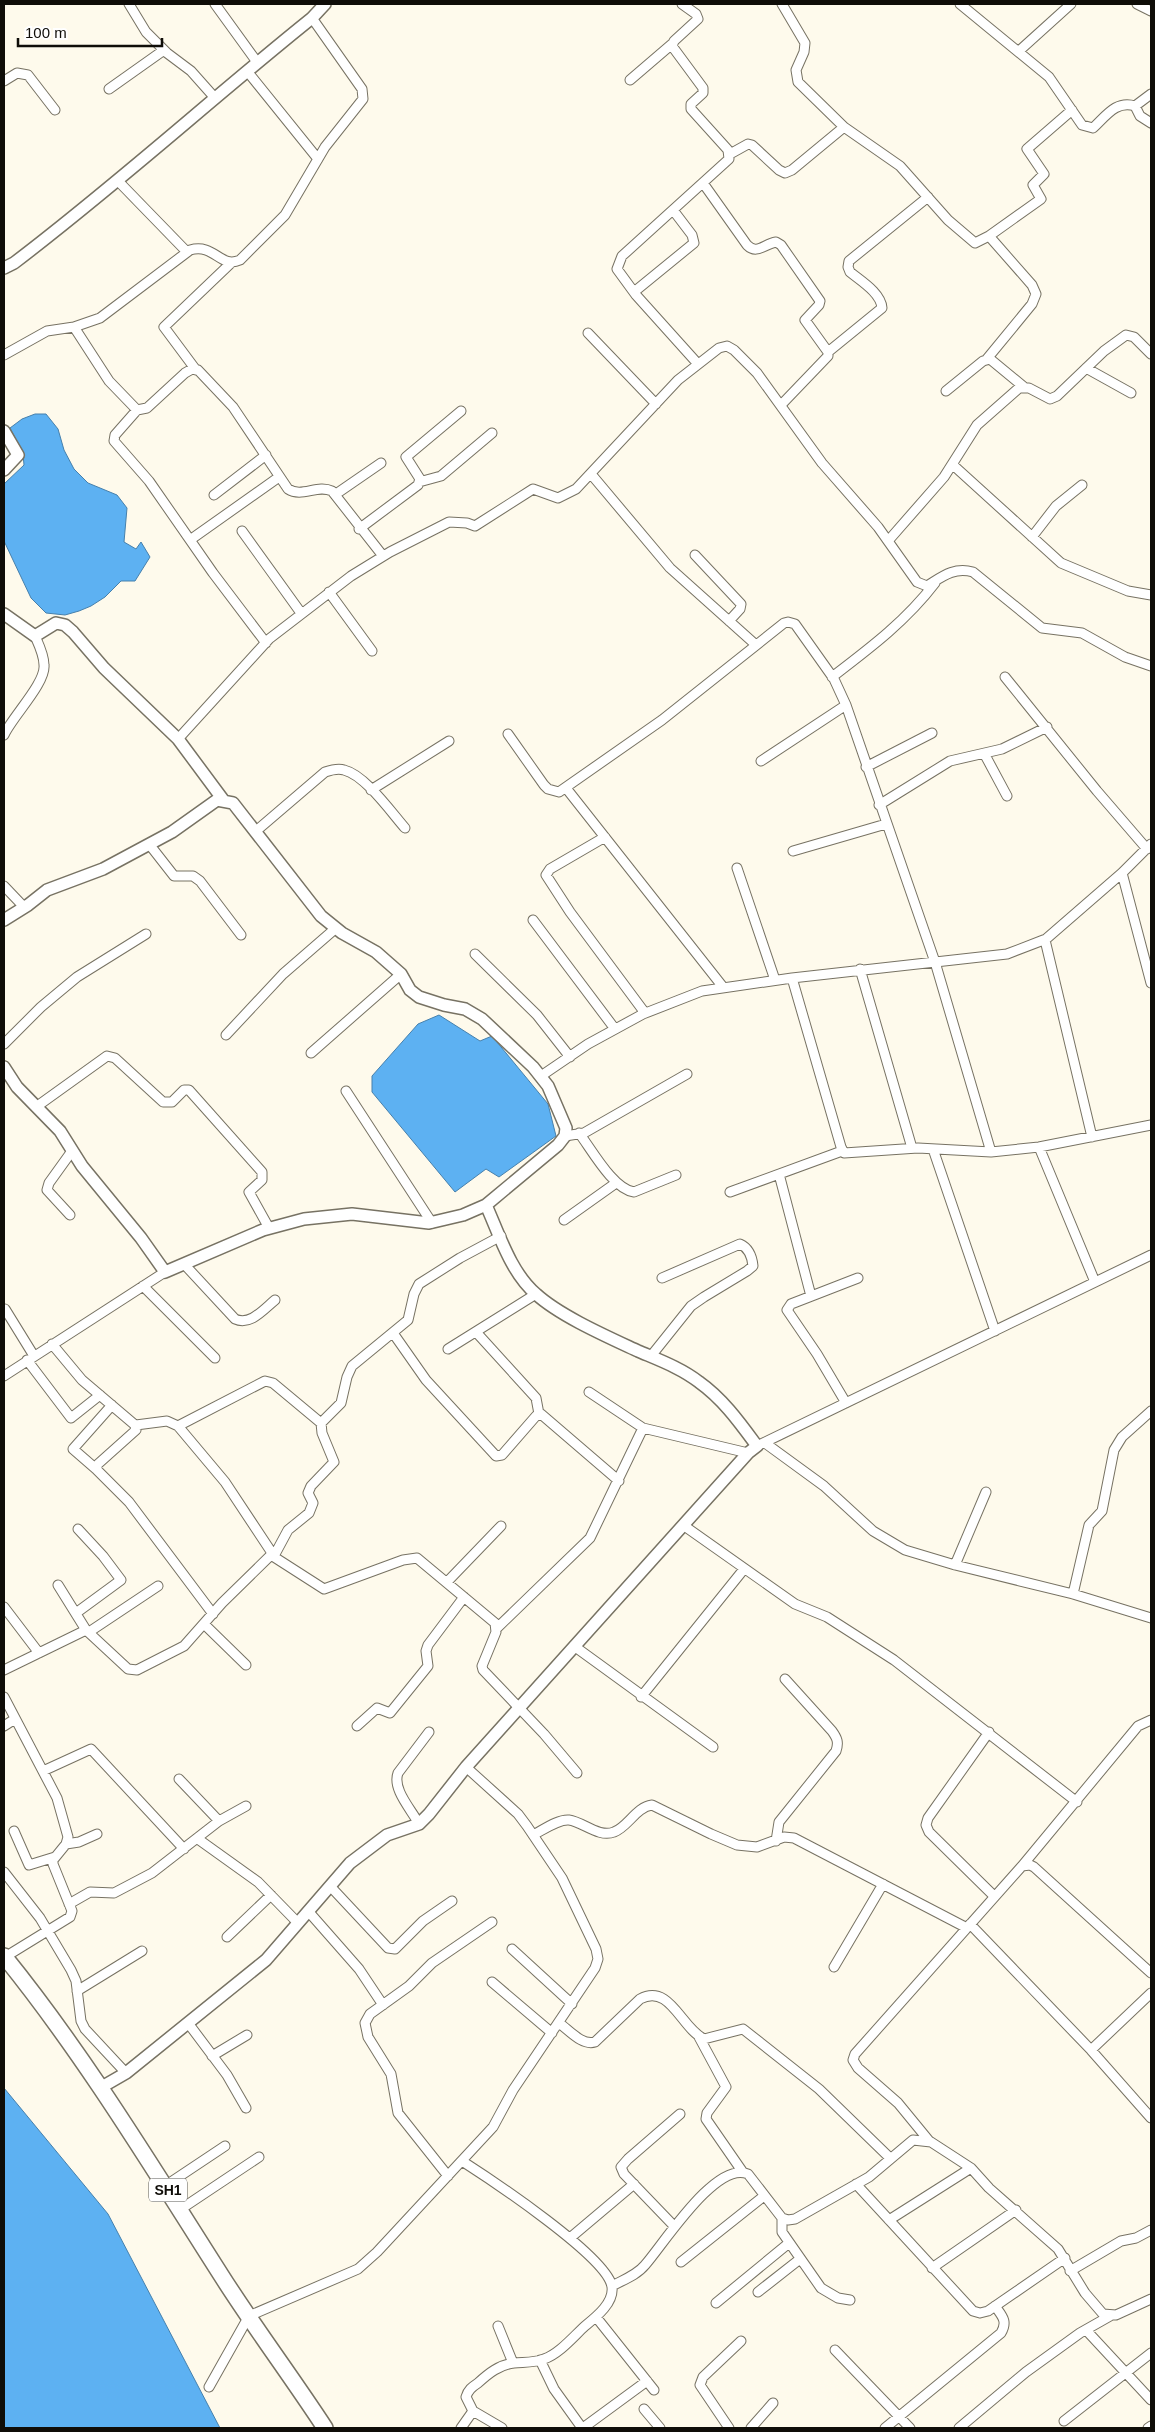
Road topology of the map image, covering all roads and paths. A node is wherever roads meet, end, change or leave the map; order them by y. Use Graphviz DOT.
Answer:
graph roads {
  1 [pos="129,4"];
  2 [pos="215,4"];
  3 [pos="325,4"];
  4 [pos="682,4"];
  5 [pos="782,4"];
  6 [pos="960,4"];
  7 [pos="1070,4"];
  8 [pos="1137,4"];
  9 [pos="1151,11"];
  10 [pos="312,18"];
  11 [pos="672,44"];
  12 [pos="164,50"];
  13 [pos="1019,51"];
  14 [pos="257,62"];
  15 [pos="247,71"];
  16 [pos="630,80"];
  17 [pos="4,81"];
  18 [pos="109,89"];
  19 [pos="1151,94"];
  20 [pos="215,98"];
  21 [pos="1135,106"];
  22 [pos="55,110"];
  23 [pos="1072,110"];
  24 [pos="1151,123"];
  25 [pos="844,127"];
  26 [pos="730,154"];
  27 [pos="318,159"];
  28 [pos="118,182"];
  29 [pos="703,183"];
  30 [pos="928,198"];
  31 [pos="673,210"];
  32 [pos="990,236"];
  33 [pos="187,252"];
  34 [pos="232,262"];
  35 [pos="4,268"];
  36 [pos="634,292"];
  37 [pos="74,327"];
  38 [pos="588,333"];
  39 [pos="828,352"];
  40 [pos="1151,354"];
  41 [pos="4,356"];
  42 [pos="986,360"];
  43 [pos="698,364"];
  44 [pos="1086,368"];
  45 [pos="196,370"];
  46 [pos="1024,387"];
  47 [pos="946,391"];
  48 [pos="1131,393"];
  49 [pos="656,404"];
  50 [pos="781,405"];
  51 [pos="137,410"];
  52 [pos="461,411"];
  53 [pos="4,430"];
  54 [pos="492,433"];
  55 [pos="266,455"];
  56 [pos="381,463"];
  57 [pos="953,465"];
  58 [pos="4,470"];
  59 [pos="591,474"];
  60 [pos="279,477"];
  61 [pos="419,482"];
  62 [pos="1082,485"];
  63 [pos="336,494"];
  64 [pos="214,495"];
  65 [pos="360,529"];
  66 [pos="242,531"];
  67 [pos="1032,537"];
  68 [pos="190,540"];
  69 [pos="888,541"];
  70 [pos="695,555"];
  71 [pos="383,556"];
  72 [pos="938,580"];
  73 [pos="329,592"];
  74 [pos="1151,595"];
  75 [pos="301,613"];
  76 [pos="4,614"];
  77 [pos="729,621"];
  78 [pos="35,636"];
  79 [pos="266,643"];
  80 [pos="756,645"];
  81 [pos="372,651"];
  82 [pos="1151,666"];
  83 [pos="1006,677"];
  84 [pos="832,678"];
  85 [pos="846,705"];
  86 [pos="1047,728"];
  87 [pos="932,733"];
  88 [pos="508,734"];
  89 [pos="4,735"];
  90 [pos="178,738"];
  91 [pos="449,741"];
  92 [pos="985,755"];
  93 [pos="761,761"];
  94 [pos="866,767"];
  95 [pos="566,788"];
  96 [pos="371,790"];
  97 [pos="1007,796"];
  98 [pos="224,802"];
  99 [pos="879,805"];
  100 [pos="886,824"];
  101 [pos="405,828"];
  102 [pos="256,831"];
  103 [pos="605,837"];
  104 [pos="149,844"];
  105 [pos="1149,846"];
  106 [pos="793,851"];
  107 [pos="737,868"];
  108 [pos="1122,873"];
  109 [pos="4,886"];
  110 [pos="24,907"];
  111 [pos="4,920"];
  112 [pos="533,920"];
  113 [pos="336,928"];
  114 [pos="146,934"];
  115 [pos="240,935"];
  116 [pos="1045,940"];
  117 [pos="475,954"];
  118 [pos="935,962"];
  119 [pos="860,969"];
  120 [pos="401,974"];
  121 [pos="792,978"];
  122 [pos="775,980"];
  123 [pos="1151,983"];
  124 [pos="723,987"];
  125 [pos="645,1013"];
  126 [pos="615,1029"];
  127 [pos="226,1035"];
  128 [pos="4,1044"];
  129 [pos="311,1053"];
  130 [pos="570,1056"];
  131 [pos="4,1067"];
  132 [pos="687,1074"];
  133 [pos="541,1076"];
  134 [pos="346,1091"];
  135 [pos="36,1106"];
  136 [pos="1151,1125"];
  137 [pos="580,1133"];
  138 [pos="565,1136"];
  139 [pos="1092,1137"];
  140 [pos="1039,1147"];
  141 [pos="912,1148"];
  142 [pos="933,1149"];
  143 [pos="72,1151"];
  144 [pos="842,1151"];
  145 [pos="991,1152"];
  146 [pos="780,1174"];
  147 [pos="676,1175"];
  148 [pos="616,1182"];
  149 [pos="730,1192"];
  150 [pos="486,1205"];
  151 [pos="70,1215"];
  152 [pos="564,1220"];
  153 [pos="432,1222"];
  154 [pos="269,1228"];
  155 [pos="501,1236"];
  156 [pos="1151,1255"];
  157 [pos="184,1264"];
  158 [pos="166,1272"];
  159 [pos="662,1278"];
  160 [pos="858,1278"];
  161 [pos="1095,1282"];
  162 [pos="143,1286"];
  163 [pos="536,1294"];
  164 [pos="811,1296"];
  165 [pos="275,1300"];
  166 [pos="4,1308"];
  167 [pos="995,1331"];
  168 [pos="476,1332"];
  169 [pos="393,1333"];
  170 [pos="52,1344"];
  171 [pos="448,1349"];
  172 [pos="651,1356"];
  173 [pos="30,1358"];
  174 [pos="215,1358"];
  175 [pos="4,1376"];
  176 [pos="589,1392"];
  177 [pos="100,1396"];
  178 [pos="846,1403"];
  179 [pos="112,1406"];
  180 [pos="1151,1411"];
  181 [pos="539,1414"];
  182 [pos="321,1423"];
  183 [pos="136,1425"];
  184 [pos="178,1426"];
  185 [pos="643,1428"];
  186 [pos="757,1447"];
  187 [pos="96,1469"];
  188 [pos="619,1481"];
  189 [pos="986,1492"];
  190 [pos="683,1525"];
  191 [pos="501,1526"];
  192 [pos="78,1529"];
  193 [pos="274,1556"];
  194 [pos="955,1565"];
  195 [pos="744,1569"];
  196 [pos="447,1582"];
  197 [pos="58,1586"];
  198 [pos="158,1586"];
  199 [pos="1073,1594"];
  200 [pos="464,1597"];
  201 [pos="4,1607"];
  202 [pos="76,1613"];
  203 [pos="213,1614"];
  204 [pos="1151,1618"];
  205 [pos="204,1624"];
  206 [pos="496,1629"];
  207 [pos="88,1631"];
  208 [pos="574,1646"];
  209 [pos="39,1653"];
  210 [pos="246,1665"];
  211 [pos="4,1670"];
  212 [pos="785,1679"];
  213 [pos="4,1697"];
  214 [pos="641,1697"];
  215 [pos="519,1708"];
  216 [pos="15,1719"];
  217 [pos="1151,1720"];
  218 [pos="4,1726"];
  219 [pos="357,1726"];
  220 [pos="429,1732"];
  221 [pos="989,1732"];
  222 [pos="713,1747"];
  223 [pos="466,1767"];
  224 [pos="43,1772"];
  225 [pos="577,1773"];
  226 [pos="179,1779"];
  227 [pos="1077,1802"];
  228 [pos="246,1806"];
  229 [pos="219,1821"];
  230 [pos="419,1824"];
  231 [pos="14,1831"];
  232 [pos="97,1834"];
  233 [pos="534,1835"];
  234 [pos="198,1838"];
  235 [pos="776,1841"];
  236 [pos="66,1844"];
  237 [pos="184,1849"];
  238 [pos="55,1857"];
  239 [pos="1022,1866"];
  240 [pos="4,1872"];
  241 [pos="882,1884"];
  242 [pos="330,1886"];
  243 [pos="271,1895"];
  244 [pos="994,1896"];
  245 [pos="452,1900"];
  246 [pos="69,1904"];
  247 [pos="308,1912"];
  248 [pos="492,1922"];
  249 [pos="298,1923"];
  250 [pos="969,1926"];
  251 [pos="46,1930"];
  252 [pos="227,1937"];
  253 [pos="512,1949"];
  254 [pos="142,1951"];
  255 [pos="4,1957"];
  256 [pos="834,1967"];
  257 [pos="1151,1973"];
  258 [pos="492,1982"];
  259 [pos="77,1991"];
  260 [pos="1151,1993"];
  261 [pos="572,2004"];
  262 [pos="383,2005"];
  263 [pos="188,2023"];
  264 [pos="559,2023"];
  265 [pos="552,2033"];
  266 [pos="247,2036"];
  267 [pos="699,2037"];
  268 [pos="1091,2050"];
  269 [pos="212,2056"];
  270 [pos="126,2073"];
  271 [pos="100,2088"];
  272 [pos="246,2108"];
  273 [pos="680,2114"];
  274 [pos="1151,2118"];
  275 [pos="930,2142"];
  276 [pos="225,2146"];
  277 [pos="259,2157"];
  278 [pos="890,2158"];
  279 [pos="462,2161"];
  280 [pos="971,2168"];
  281 [pos="742,2171"];
  282 [pos="448,2176"];
  283 [pos="634,2184"];
  284 [pos="856,2184"];
  285 [pos="165,2186"];
  286 [pos="764,2196"];
  287 [pos="181,2209"];
  288 [pos="1016,2210"];
  289 [pos="782,2218"];
  290 [pos="889,2220"];
  291 [pos="674,2226"];
  292 [pos="1151,2230"];
  293 [pos="570,2238"];
  294 [pos="789,2243"];
  295 [pos="1065,2258"];
  296 [pos="800,2259"];
  297 [pos="682,2262"];
  298 [pos="932,2268"];
  299 [pos="1070,2271"];
  300 [pos="612,2286"];
  301 [pos="758,2292"];
  302 [pos="1151,2299"];
  303 [pos="850,2300"];
  304 [pos="716,2304"];
  305 [pos="995,2306"];
  306 [pos="249,2316"];
  307 [pos="1110,2316"];
  308 [pos="596,2317"];
  309 [pos="498,2326"];
  310 [pos="1086,2330"];
  311 [pos="741,2341"];
  312 [pos="835,2350"];
  313 [pos="1151,2353"];
  314 [pos="540,2360"];
  315 [pos="513,2363"];
  316 [pos="1124,2372"];
  317 [pos="646,2381"];
  318 [pos="209,2387"];
  319 [pos="654,2390"];
  320 [pos="1151,2400"];
  321 [pos="772,2403"];
  322 [pos="644,2409"];
  323 [pos="473,2411"];
  324 [pos="900,2416"];
  325 [pos="1064,2421"];
  326 [pos="325,2428"];
  327 [pos="461,2428"];
  328 [pos="502,2428"];
  329 [pos="582,2428"];
  330 [pos="660,2428"];
  331 [pos="729,2428"];
  332 [pos="751,2428"];
  333 [pos="885,2428"];
  334 [pos="910,2428"];
  335 [pos="959,2428"];
  1 -- 12 [label="street"];
  2 -- 14 [label="street"];
  3 -- 10 [label="street"];
  4 -- 11 [label="street"];
  5 -- 25 [label="street"];
  6 -- 13 [label="street"];
  7 -- 13 [label="street"];
  8 -- 9 [label="street"];
  10 -- 14 [label="street"];
  10 -- 27 [label="street"];
  11 -- 16 [label="street"];
  11 -- 26 [label="street"];
  12 -- 18 [label="street"];
  12 -- 20 [label="street"];
  13 -- 23 [label="street"];
  14 -- 15 [label="street"];
  15 -- 20 [label="street"];
  15 -- 27 [label="street"];
  17 -- 22 [label="street"];
  19 -- 21 [label="street"];
  20 -- 28 [label="street"];
  21 -- 23 [label="street"];
  21 -- 24 [label="street"];
  23 -- 32 [label="street"];
  25 -- 26 [label="street"];
  25 -- 30 [label="street"];
  26 -- 29 [label="street"];
  27 -- 34 [label="street"];
  28 -- 33 [label="street"];
  28 -- 35 [label="street"];
  29 -- 31 [label="street"];
  29 -- 39 [label="street"];
  30 -- 32 [label="street"];
  30 -- 39 [label="street"];
  31 -- 36 [label="street"];
  31 -- 36 [label="street"];
  32 -- 42 [label="street"];
  33 -- 34 [label="street"];
  33 -- 37 [label="street"];
  34 -- 45 [label="street"];
  36 -- 43 [label="street"];
  37 -- 41 [label="street"];
  37 -- 51 [label="street"];
  38 -- 49 [label="street"];
  39 -- 50 [label="street"];
  40 -- 44 [label="street"];
  42 -- 46 [label="street"];
  42 -- 47 [label="street"];
  43 -- 49 [label="street"];
  43 -- 50 [label="street"];
  44 -- 46 [label="street"];
  44 -- 48 [label="street"];
  45 -- 51 [label="street"];
  45 -- 55 [label="street"];
  46 -- 57 [label="street"];
  49 -- 59 [label="street"];
  50 -- 69 [label="street"];
  51 -- 68 [label="street"];
  52 -- 61 [label="street"];
  53 -- 58 [label="street"];
  54 -- 61 [label="street"];
  55 -- 60 [label="street"];
  55 -- 64 [label="street"];
  56 -- 63 [label="street"];
  57 -- 67 [label="street"];
  57 -- 69 [label="street"];
  59 -- 71 [label="street"];
  59 -- 77 [label="street"];
  60 -- 63 [label="street"];
  60 -- 68 [label="street"];
  61 -- 65 [label="street"];
  62 -- 67 [label="street"];
  63 -- 65 [label="street"];
  65 -- 71 [label="street"];
  66 -- 75 [label="street"];
  67 -- 74 [label="street"];
  68 -- 79 [label="street"];
  69 -- 72 [label="street"];
  70 -- 77 [label="street"];
  71 -- 73 [label="street"];
  72 -- 82 [label="street"];
  72 -- 84 [label="street"];
  73 -- 75 [label="street"];
  73 -- 81 [label="street"];
  75 -- 79 [label="street"];
  76 -- 78 [label="street"];
  77 -- 80 [label="street"];
  78 -- 89 [label="street"];
  78 -- 90 [label="street"];
  79 -- 90 [label="street"];
  80 -- 84 [label="street"];
  80 -- 95 [label="street"];
  83 -- 86 [label="street"];
  84 -- 85 [label="street"];
  85 -- 93 [label="street"];
  85 -- 94 [label="street"];
  86 -- 92 [label="street"];
  86 -- 105 [label="street"];
  87 -- 94 [label="street"];
  88 -- 95 [label="street"];
  90 -- 98 [label="street"];
  91 -- 96 [label="street"];
  92 -- 97 [label="street"];
  92 -- 99 [label="street"];
  94 -- 99 [label="street"];
  95 -- 103 [label="street"];
  96 -- 101 [label="street"];
  96 -- 102 [label="street"];
  98 -- 102 [label="street"];
  98 -- 104 [label="street"];
  99 -- 100 [label="street"];
  100 -- 106 [label="street"];
  100 -- 118 [label="street"];
  102 -- 113 [label="street"];
  103 -- 124 [label="street"];
  103 -- 125 [label="street"];
  104 -- 110 [label="street"];
  104 -- 115 [label="street"];
  105 -- 108 [label="street"];
  107 -- 122 [label="street"];
  108 -- 116 [label="street"];
  108 -- 123 [label="street"];
  109 -- 110 [label="street"];
  110 -- 111 [label="street"];
  112 -- 126 [label="street"];
  113 -- 120 [label="street"];
  113 -- 127 [label="street"];
  114 -- 128 [label="street"];
  116 -- 118 [label="street"];
  116 -- 139 [label="street"];
  117 -- 130 [label="street"];
  118 -- 119 [label="street"];
  118 -- 145 [label="street"];
  119 -- 121 [label="street"];
  119 -- 141 [label="street"];
  120 -- 129 [label="street"];
  120 -- 133 [label="street"];
  121 -- 122 [label="street"];
  121 -- 144 [label="street"];
  122 -- 124 [label="street"];
  124 -- 125 [label="street"];
  125 -- 126 [label="street"];
  126 -- 130 [label="street"];
  130 -- 133 [label="street"];
  131 -- 135 [label="street"];
  132 -- 137 [label="street"];
  133 -- 138 [label="street"];
  134 -- 153 [label="street"];
  135 -- 143 [label="street"];
  135 -- 154 [label="street"];
  136 -- 139 [label="street"];
  137 -- 138 [label="street"];
  137 -- 148 [label="street"];
  138 -- 150 [label="street"];
  139 -- 140 [label="street"];
  140 -- 145 [label="street"];
  140 -- 161 [label="street"];
  141 -- 142 [label="street"];
  141 -- 144 [label="street"];
  142 -- 145 [label="street"];
  142 -- 167 [label="street"];
  143 -- 151 [label="street"];
  143 -- 158 [label="street"];
  144 -- 146 [label="street"];
  146 -- 149 [label="street"];
  146 -- 164 [label="street"];
  147 -- 148 [label="street"];
  148 -- 152 [label="street"];
  150 -- 153 [label="street"];
  150 -- 155 [label="street"];
  153 -- 154 [label="street"];
  154 -- 157 [label="street"];
  155 -- 163 [label="street"];
  155 -- 169 [label="street"];
  156 -- 161 [label="street"];
  157 -- 158 [label="street"];
  157 -- 165 [label="street"];
  158 -- 162 [label="street"];
  159 -- 172 [label="street"];
  160 -- 164 [label="street"];
  161 -- 167 [label="street"];
  162 -- 170 [label="street"];
  162 -- 174 [label="street"];
  163 -- 168 [label="street"];
  163 -- 172 [label="street"];
  164 -- 178 [label="street"];
  166 -- 173 [label="street"];
  167 -- 178 [label="street"];
  168 -- 171 [label="street"];
  168 -- 181 [label="street"];
  169 -- 181 [label="street"];
  169 -- 182 [label="street"];
  170 -- 173 [label="street"];
  170 -- 177 [label="street"];
  172 -- 186 [label="street"];
  173 -- 175 [label="street"];
  173 -- 177 [label="street"];
  176 -- 185 [label="street"];
  177 -- 179 [label="street"];
  178 -- 186 [label="street"];
  179 -- 183 [label="street"];
  179 -- 187 [label="street"];
  180 -- 199 [label="street"];
  181 -- 188 [label="street"];
  182 -- 184 [label="street"];
  182 -- 193 [label="street"];
  183 -- 184 [label="street"];
  183 -- 187 [label="street"];
  184 -- 193 [label="street"];
  185 -- 186 [label="street"];
  185 -- 188 [label="street"];
  186 -- 190 [label="street"];
  186 -- 194 [label="street"];
  187 -- 203 [label="street"];
  188 -- 206 [label="street"];
  189 -- 194 [label="street"];
  190 -- 195 [label="street"];
  190 -- 208 [label="street"];
  191 -- 196 [label="street"];
  192 -- 202 [label="street"];
  193 -- 196 [label="street"];
  193 -- 203 [label="street"];
  194 -- 199 [label="street"];
  195 -- 214 [label="street"];
  195 -- 221 [label="street"];
  196 -- 200 [label="street"];
  197 -- 202 [label="street"];
  198 -- 207 [label="street"];
  199 -- 204 [label="street"];
  200 -- 206 [label="street"];
  200 -- 219 [label="street"];
  201 -- 209 [label="street"];
  202 -- 207 [label="street"];
  203 -- 205 [label="street"];
  205 -- 207 [label="street"];
  205 -- 210 [label="street"];
  206 -- 215 [label="street"];
  207 -- 209 [label="street"];
  208 -- 214 [label="street"];
  208 -- 215 [label="street"];
  209 -- 211 [label="street"];
  212 -- 235 [label="street"];
  213 -- 216 [label="street"];
  214 -- 222 [label="street"];
  215 -- 223 [label="street"];
  215 -- 225 [label="street"];
  216 -- 218 [label="street"];
  216 -- 224 [label="street"];
  217 -- 227 [label="street"];
  220 -- 230 [label="street"];
  221 -- 227 [label="street"];
  221 -- 244 [label="street"];
  223 -- 230 [label="street"];
  223 -- 233 [label="street"];
  224 -- 236 [label="street"];
  224 -- 237 [label="street"];
  226 -- 229 [label="street"];
  227 -- 239 [label="street"];
  228 -- 229 [label="street"];
  229 -- 234 [label="street"];
  230 -- 242 [label="street"];
  231 -- 238 [label="street"];
  232 -- 236 [label="street"];
  233 -- 235 [label="street"];
  233 -- 261 [label="street"];
  234 -- 237 [label="street"];
  234 -- 243 [label="street"];
  235 -- 241 [label="street"];
  236 -- 238 [label="street"];
  237 -- 246 [label="street"];
  238 -- 246 [label="street"];
  239 -- 244 [label="street"];
  239 -- 257 [label="street"];
  240 -- 251 [label="street"];
  241 -- 250 [label="street"];
  241 -- 256 [label="street"];
  242 -- 245 [label="street"];
  242 -- 247 [label="street"];
  243 -- 249 [label="street"];
  243 -- 252 [label="street"];
  244 -- 250 [label="street"];
  246 -- 251 [label="street"];
  247 -- 249 [label="street"];
  247 -- 262 [label="street"];
  248 -- 262 [label="street"];
  249 -- 263 [label="street"];
  250 -- 268 [label="street"];
  250 -- 275 [label="street"];
  251 -- 255 [label="street"];
  251 -- 259 [label="street"];
  253 -- 261 [label="street"];
  254 -- 259 [label="street"];
  255 -- 271 [label="main road, SH1"];
  258 -- 265 [label="street"];
  259 -- 270 [label="street"];
  260 -- 268 [label="street"];
  261 -- 264 [label="street"];
  262 -- 282 [label="street"];
  263 -- 269 [label="street"];
  263 -- 270 [label="street"];
  264 -- 265 [label="street"];
  264 -- 267 [label="street"];
  265 -- 279 [label="street"];
  266 -- 269 [label="street"];
  267 -- 278 [label="street"];
  267 -- 281 [label="street"];
  268 -- 274 [label="street"];
  269 -- 272 [label="street"];
  270 -- 271 [label="street"];
  271 -- 285 [label="main road, SH1"];
  273 -- 283 [label="street"];
  275 -- 278 [label="street"];
  275 -- 280 [label="street"];
  276 -- 285 [label="street"];
  277 -- 287 [label="street"];
  278 -- 284 [label="street"];
  279 -- 282 [label="street"];
  279 -- 293 [label="street"];
  280 -- 288 [label="street"];
  280 -- 290 [label="street"];
  281 -- 286 [label="street"];
  281 -- 291 [label="street"];
  282 -- 306 [label="street"];
  283 -- 291 [label="street"];
  283 -- 293 [label="street"];
  284 -- 289 [label="street"];
  284 -- 290 [label="street"];
  285 -- 287 [label="main road, SH1"];
  286 -- 289 [label="street"];
  286 -- 297 [label="street"];
  287 -- 306 [label="main road, SH1"];
  288 -- 295 [label="street"];
  288 -- 298 [label="street"];
  289 -- 294 [label="street"];
  290 -- 298 [label="street"];
  291 -- 300 [label="street"];
  292 -- 299 [label="street"];
  293 -- 300 [label="street"];
  294 -- 296 [label="street"];
  294 -- 304 [label="street"];
  295 -- 299 [label="street"];
  295 -- 305 [label="street"];
  296 -- 301 [label="street"];
  296 -- 303 [label="street"];
  298 -- 305 [label="street"];
  299 -- 307 [label="street"];
  300 -- 308 [label="street"];
  302 -- 307 [label="street"];
  305 -- 324 [label="street"];
  306 -- 318 [label="street"];
  306 -- 326 [label="main road, SH1"];
  307 -- 310 [label="street"];
  308 -- 314 [label="street"];
  308 -- 317 [label="street"];
  309 -- 315 [label="street"];
  310 -- 316 [label="street"];
  310 -- 335 [label="street"];
  311 -- 331 [label="street"];
  312 -- 324 [label="street"];
  313 -- 316 [label="street"];
  314 -- 315 [label="street"];
  314 -- 329 [label="street"];
  315 -- 323 [label="street"];
  316 -- 320 [label="street"];
  316 -- 325 [label="street"];
  317 -- 319 [label="street"];
  317 -- 329 [label="street"];
  321 -- 332 [label="street"];
  322 -- 330 [label="street"];
  323 -- 327 [label="street"];
  323 -- 328 [label="street"];
  324 -- 333 [label="street"];
  324 -- 334 [label="street"];
}
